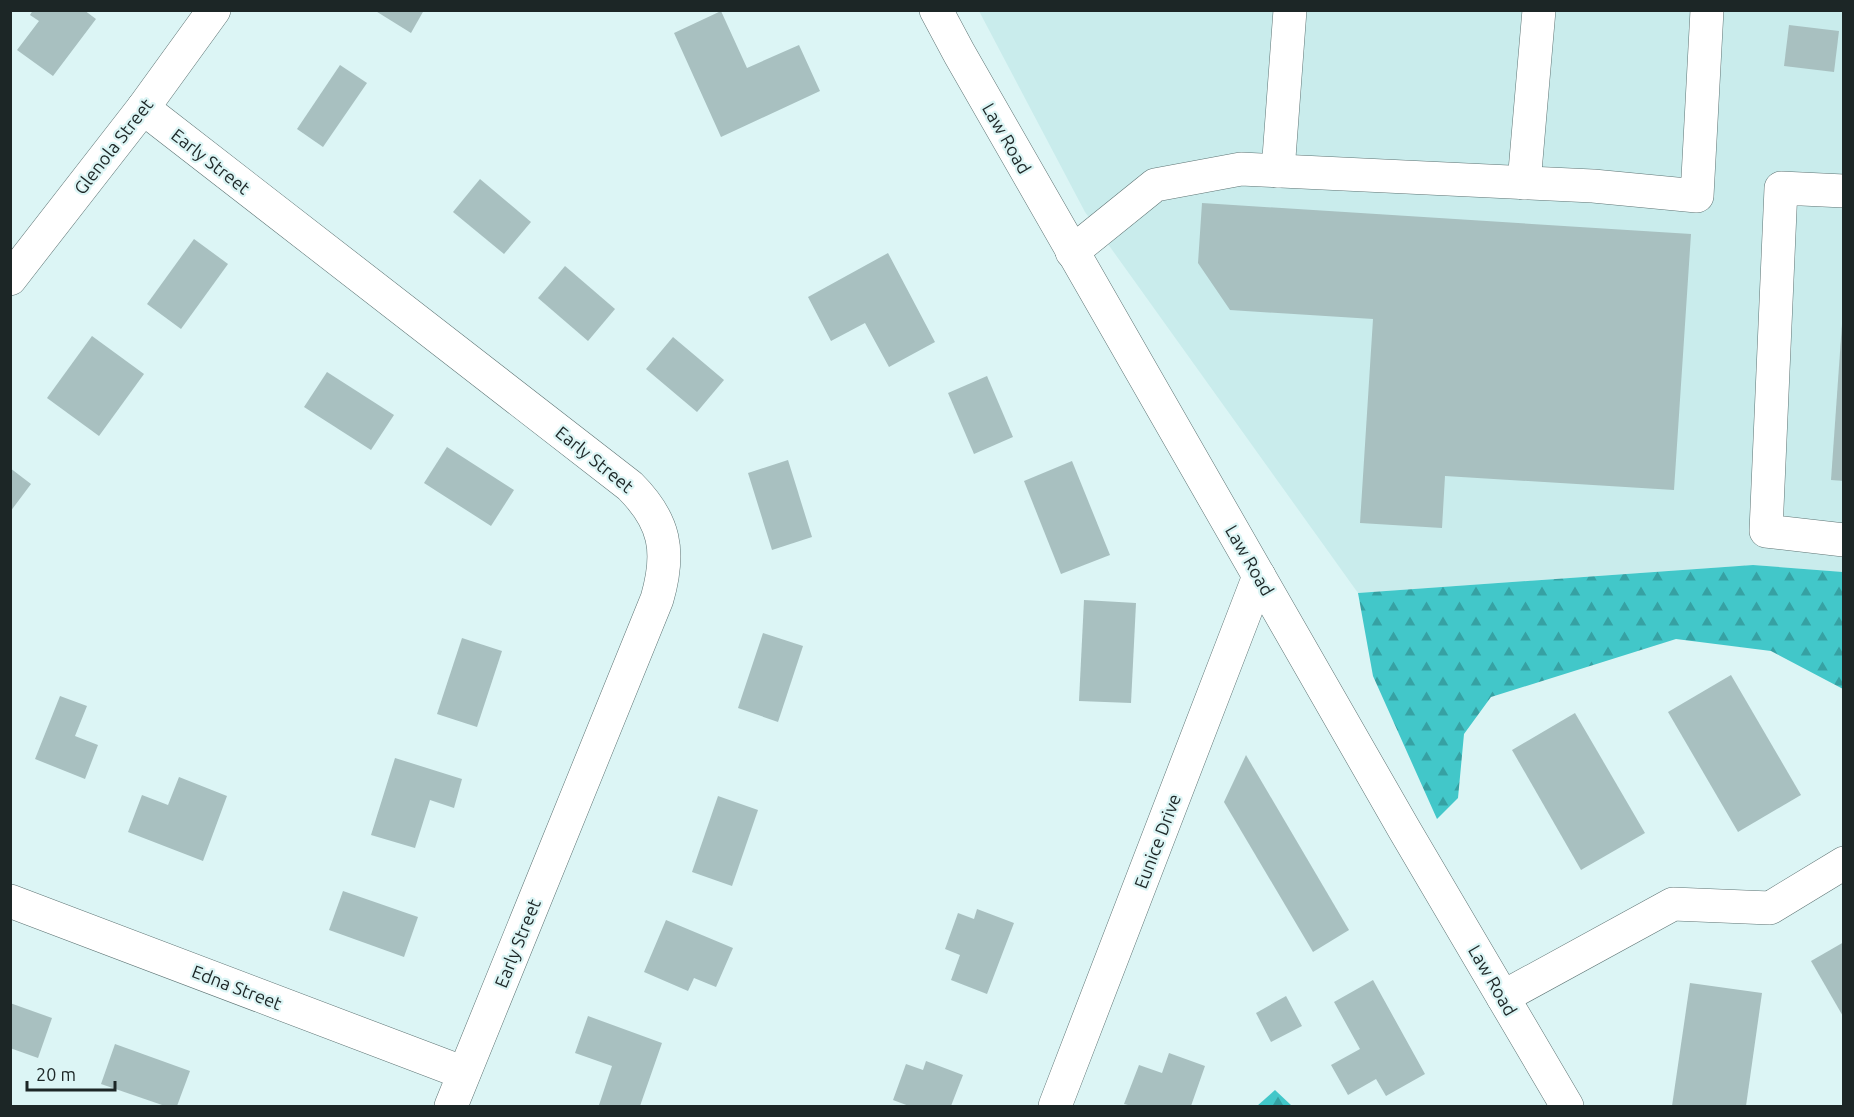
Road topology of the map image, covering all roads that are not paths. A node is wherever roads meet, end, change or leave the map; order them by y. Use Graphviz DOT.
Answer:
graph roads {
  1 [pos="214,10"];
  2 [pos="936,10"];
  3 [pos="1290,10"];
  4 [pos="1539,10"];
  5 [pos="1707,10"];
  6 [pos="143,108"];
  7 [pos="1278,171"];
  8 [pos="1524,183"];
  9 [pos="1844,191"];
  10 [pos="1072,252"];
  11 [pos="10,279"];
  12 [pos="1844,540"];
  13 [pos="1259,576"];
  14 [pos="1844,863"];
  15 [pos="10,901"];
  16 [pos="1503,997"];
  17 [pos="464,1073"];
  18 [pos="451,1107"];
  19 [pos="1055,1107"];
  20 [pos="1567,1107"];
  1 -- 6 [label="street, Glenola Street"];
  2 -- 10 [label="street, Law Road"];
  3 -- 7 [label="street"];
  4 -- 8 [label="street"];
  5 -- 8 [label="street"];
  6 -- 11 [label="street, Glenola Street"];
  6 -- 17 [label="street, Early Street"];
  7 -- 8 [label="street"];
  7 -- 10 [label="street"];
  9 -- 12 [label="street"];
  10 -- 13 [label="street, Law Road"];
  13 -- 16 [label="street, Law Road"];
  13 -- 19 [label="street, Eunice Drive"];
  14 -- 16 [label="street"];
  15 -- 17 [label="street, Edna Street"];
  16 -- 20 [label="street, Law Road"];
  17 -- 18 [label="street, Early Street"];
}
